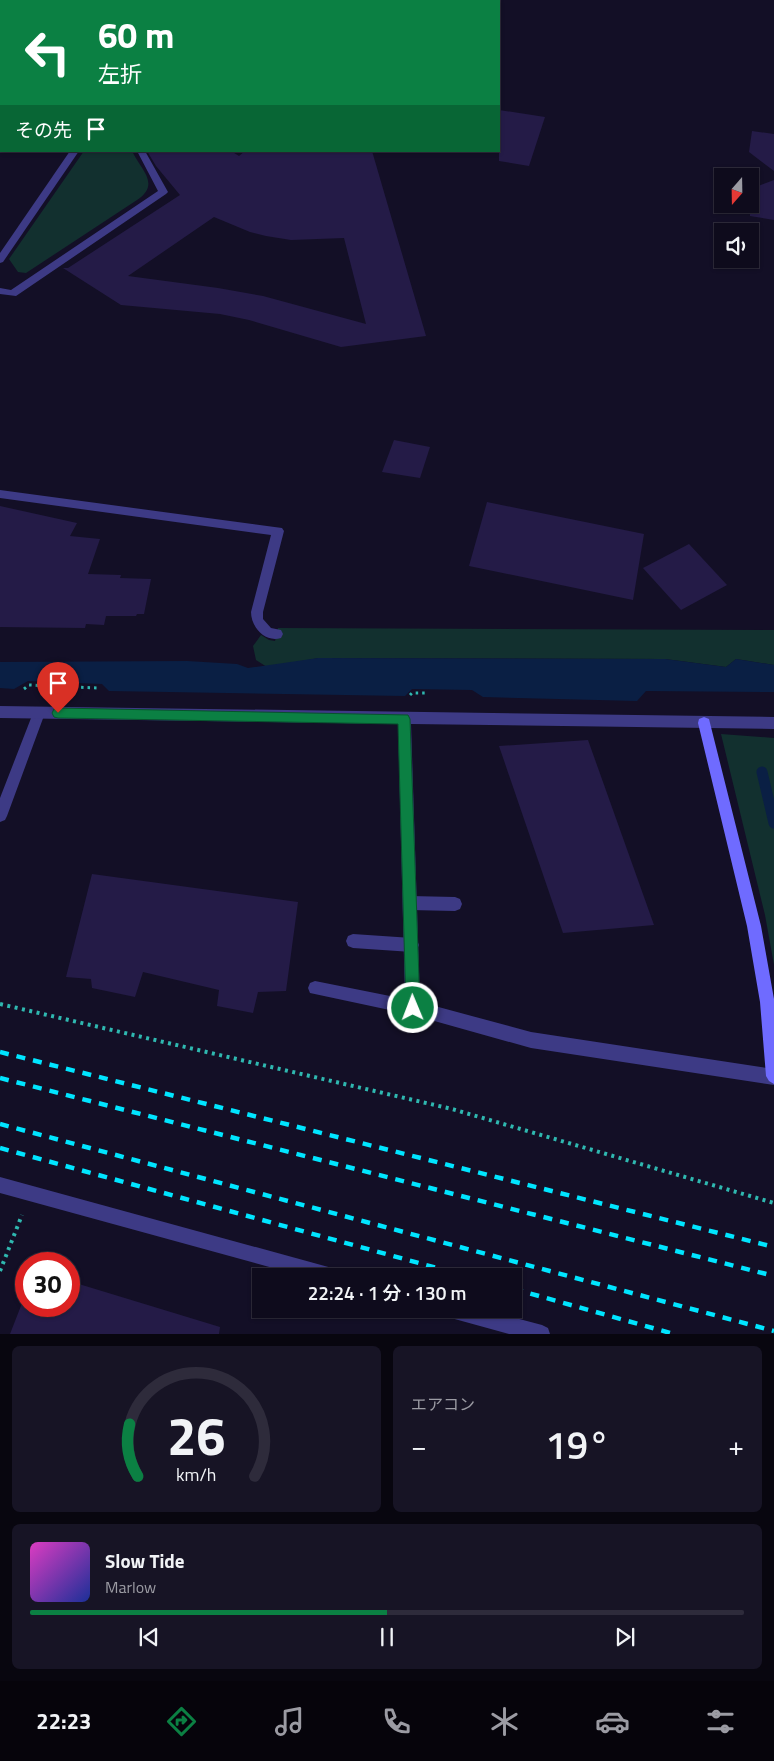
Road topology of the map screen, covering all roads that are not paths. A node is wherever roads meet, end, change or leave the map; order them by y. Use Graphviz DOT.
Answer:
graph roads {
  1 [pos="74,152"];
  2 [pos="142,152"];
  3 [pos="0,260"];
  4 [pos="0,291"];
  5 [pos="0,494"];
  6 [pos="277,634"];
  7 [pos="0,712"];
  8 [pos="39,713"];
  9 [pos="404,719"];
  10 [pos="704,723"];
  11 [pos="774,723"];
  12 [pos="0,816"];
  13 [pos="410,903"];
  14 [pos="455,904"];
  15 [pos="353,941"];
  16 [pos="412,945"];
  17 [pos="315,988"];
  18 [pos="413,1008"];
  19 [pos="772,1034"];
  20 [pos="774,1077"];
  21 [pos="0,1185"];
  22 [pos="303,1268"];
  23 [pos="484,1318"];
  24 [pos="542,1334"];
  1 -- 3 [label="street"];
  2 -- 4 [label="street"];
  5 -- 6 [label="street"];
  7 -- 8 [label="street"];
  8 -- 9 [label="street"];
  8 -- 12 [label="street"];
  9 -- 10 [label="street"];
  9 -- 13 [label="street"];
  10 -- 11 [label="street"];
  10 -- 19 [label="street"];
  13 -- 14 [label="street"];
  13 -- 16 [label="street"];
  15 -- 16 [label="street"];
  16 -- 18 [label="street"];
  17 -- 18 [label="street"];
  18 -- 20 [label="street"];
  19 -- 20 [label="street"];
  21 -- 22 [label="street"];
  23 -- 24 [label="street"];
}
